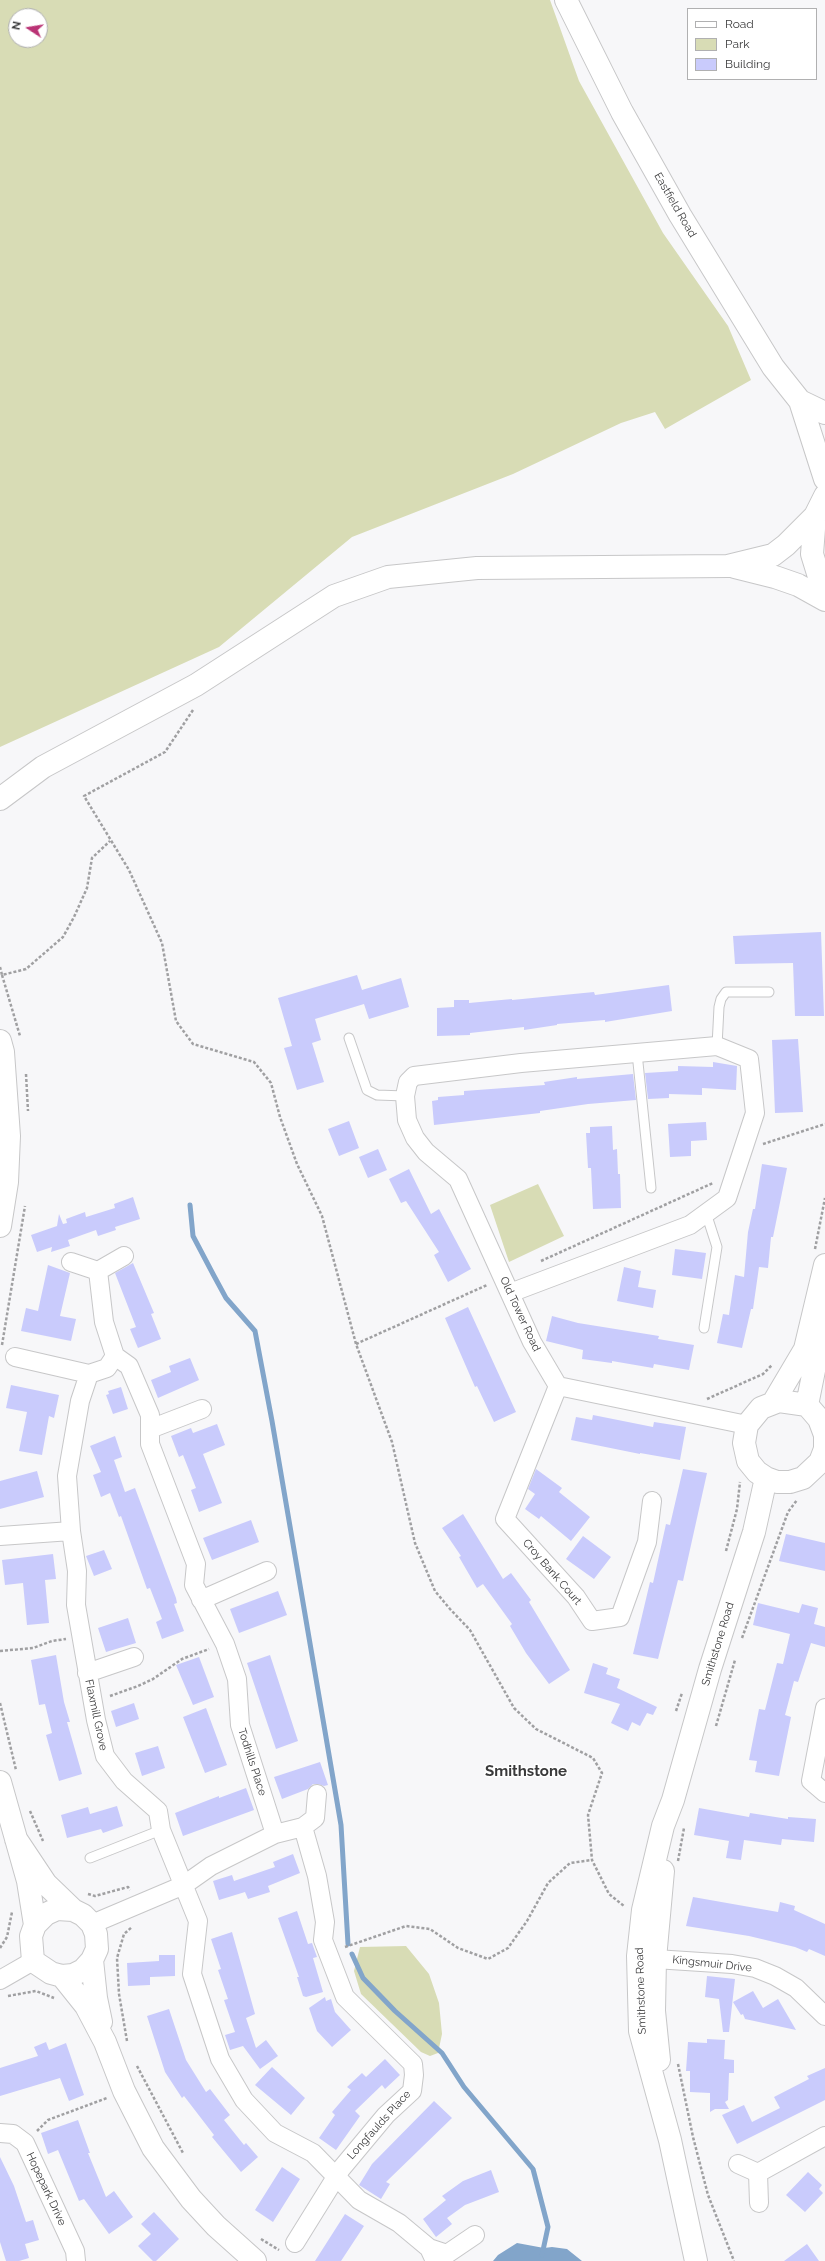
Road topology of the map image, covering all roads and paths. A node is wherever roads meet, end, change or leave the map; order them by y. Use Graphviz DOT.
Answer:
graph roads {
  1 [pos="566,0"];
  2 [pos="800,401"];
  3 [pos="825,414"];
  4 [pos="825,479"];
  5 [pos="825,496"];
  6 [pos="815,516"];
  7 [pos="728,566"];
  8 [pos="825,587"];
  9 [pos="825,600"];
  10 [pos="196,704"];
  11 [pos="0,799"];
  12 [pos="110,841"];
  13 [pos="0,967"];
  14 [pos="769,992"];
  15 [pos="349,1038"];
  16 [pos="0,1040"];
  17 [pos="718,1046"];
  18 [pos="637,1053"];
  19 [pos="404,1096"];
  20 [pos="825,1124"];
  21 [pos="743,1150"];
  22 [pos="736,1172"];
  23 [pos="651,1188"];
  24 [pos="706,1213"];
  25 [pos="0,1226"];
  26 [pos="124,1256"];
  27 [pos="71,1262"];
  28 [pos="539,1262"];
  29 [pos="825,1265"];
  30 [pos="98,1271"];
  31 [pos="506,1286"];
  32 [pos="825,1316"];
  33 [pos="704,1328"];
  34 [pos="356,1344"];
  35 [pos="115,1356"];
  36 [pos="15,1357"];
  37 [pos="89,1374"];
  38 [pos="558,1386"];
  39 [pos="773,1403"];
  40 [pos="807,1405"];
  41 [pos="202,1409"];
  42 [pos="747,1425"];
  43 [pos="150,1429"];
  44 [pos="825,1448"];
  45 [pos="766,1478"];
  46 [pos="800,1496"];
  47 [pos="652,1501"];
  48 [pos="71,1531"];
  49 [pos="0,1536"];
  50 [pos="267,1572"];
  51 [pos="201,1600"];
  52 [pos="80,1636"];
  53 [pos="741,1642"];
  54 [pos="225,1644"];
  55 [pos="0,1651"];
  56 [pos="736,1656"];
  57 [pos="134,1657"];
  58 [pos="87,1673"];
  59 [pos="91,1697"];
  60 [pos="0,1703"];
  61 [pos="825,1708"];
  62 [pos="715,1727"];
  63 [pos="9,1780"];
  64 [pos="825,1793"];
  65 [pos="317,1794"];
  66 [pos="28,1804"];
  67 [pos="677,1816"];
  68 [pos="303,1827"];
  69 [pos="161,1830"];
  70 [pos="276,1834"];
  71 [pos="16,1839"];
  72 [pos="44,1844"];
  73 [pos="90,1858"];
  74 [pos="592,1860"];
  75 [pos="676,1869"];
  76 [pos="184,1885"];
  77 [pos="77,1901"];
  78 [pos="136,1904"];
  79 [pos="11,1907"];
  80 [pos="643,1910"];
  81 [pos="92,1924"];
  82 [pos="35,1925"];
  83 [pos="0,1948"];
  84 [pos="328,1952"];
  85 [pos="655,1959"];
  86 [pos="92,1960"];
  87 [pos="33,1961"];
  88 [pos="62,1976"];
  89 [pos="0,1980"];
  90 [pos="825,2016"];
  91 [pos="640,2026"];
  92 [pos="105,2042"];
  93 [pos="128,2047"];
  94 [pos="134,2060"];
  95 [pos="678,2063"];
  96 [pos="124,2091"];
  97 [pos="666,2124"];
  98 [pos="0,2133"];
  99 [pos="825,2136"];
  100 [pos="25,2143"];
  101 [pos="186,2157"];
  102 [pos="738,2164"];
  103 [pos="338,2173"];
  104 [pos="758,2173"];
  105 [pos="759,2203"];
  106 [pos="475,2235"];
  107 [pos="259,2237"];
  108 [pos="289,2248"];
  109 [pos="432,2255"];
  110 [pos="76,2261"];
  111 [pos="255,2261"];
  112 [pos="696,2261"];
  113 [pos="734,2261"];
  1 -- 2 [label="street, Eastfield Road"];
  2 -- 3 [label="street, Eastfield Road"];
  2 -- 4 [label="street, Eastfield Road"];
  5 -- 6 [label="street"];
  6 -- 7 [label="street"];
  6 -- 8 [label="street"];
  7 -- 9 [label="street"];
  7 -- 11 [label="street"];
  10 -- 12 [label="path"];
  12 -- 13 [label="path"];
  12 -- 34 [label="path"];
  14 -- 17 [label="lane"];
  15 -- 19 [label="lane"];
  16 -- 25 [label="street"];
  17 -- 18 [label="street"];
  17 -- 21 [label="street"];
  18 -- 19 [label="street"];
  18 -- 23 [label="lane"];
  19 -- 31 [label="street, Old Tower Road"];
  20 -- 21 [label="path"];
  21 -- 22 [label="street"];
  22 -- 24 [label="street"];
  22 -- 28 [label="path"];
  24 -- 31 [label="street"];
  24 -- 33 [label="lane"];
  26 -- 30 [label="street"];
  27 -- 30 [label="street"];
  29 -- 39 [label="street"];
  30 -- 35 [label="street"];
  31 -- 34 [label="path"];
  31 -- 38 [label="street, Old Tower Road"];
  32 -- 40 [label="street"];
  34 -- 74 [label="path"];
  35 -- 37 [label="street"];
  35 -- 43 [label="street, Todhills Place"];
  36 -- 37 [label="street"];
  37 -- 48 [label="street, Flaxmill Grove"];
  38 -- 42 [label="street"];
  38 -- 47 [label="street, Croy Bank Court"];
  39 -- 40 [label="street"];
  39 -- 42 [label="street"];
  40 -- 44 [label="street"];
  41 -- 43 [label="street"];
  42 -- 45 [label="street"];
  43 -- 51 [label="street, Todhills Place"];
  44 -- 45 [label="street"];
  45 -- 67 [label="street, Smithstone Road"];
  46 -- 53 [label="path"];
  48 -- 49 [label="street"];
  48 -- 52 [label="street, Flaxmill Grove"];
  50 -- 51 [label="street"];
  51 -- 54 [label="street, Todhills Place"];
  52 -- 55 [label="path"];
  52 -- 58 [label="street, Flaxmill Grove"];
  54 -- 59 [label="path"];
  54 -- 70 [label="street, Todhills Place"];
  56 -- 62 [label="path"];
  57 -- 58 [label="street, Flaxmill Grove"];
  58 -- 59 [label="street, Flaxmill Grove"];
  59 -- 69 [label="street, Flaxmill Grove"];
  60 -- 63 [label="path"];
  61 -- 64 [label="street"];
  63 -- 71 [label="street"];
  65 -- 68 [label="street"];
  66 -- 72 [label="path"];
  67 -- 75 [label="path"];
  67 -- 80 [label="street, Smithstone Road"];
  67 -- 85 [label="street, Smithstone Road"];
  68 -- 70 [label="street"];
  68 -- 84 [label="street, Longfaulds Place"];
  69 -- 73 [label="lane"];
  69 -- 76 [label="street, Flaxmill Grove"];
  70 -- 76 [label="street"];
  71 -- 77 [label="street"];
  71 -- 82 [label="street"];
  74 -- 80 [label="path"];
  74 -- 84 [label="path"];
  76 -- 78 [label="street"];
  76 -- 103 [label="street, Flaxmill Grove"];
  77 -- 78 [label="path"];
  77 -- 81 [label="street"];
  77 -- 82 [label="street"];
  78 -- 81 [label="street"];
  78 -- 93 [label="path"];
  79 -- 83 [label="path"];
  80 -- 91 [label="street, Smithstone Road"];
  81 -- 86 [label="street"];
  82 -- 87 [label="street"];
  84 -- 103 [label="street, Longfaulds Place"];
  85 -- 90 [label="street, Kingsmuir Drive"];
  85 -- 91 [label="street"];
  85 -- 97 [label="street, Smithstone Road"];
  86 -- 88 [label="street"];
  86 -- 92 [label="street"];
  87 -- 88 [label="street"];
  87 -- 89 [label="street"];
  88 -- 92 [label="street"];
  91 -- 97 [label="street, Smithstone Road"];
  92 -- 96 [label="street"];
  94 -- 101 [label="path"];
  95 -- 113 [label="path"];
  96 -- 100 [label="path"];
  96 -- 111 [label="street"];
  97 -- 112 [label="street, Smithstone Road"];
  98 -- 100 [label="street, Hopepark Drive"];
  99 -- 104 [label="street"];
  100 -- 110 [label="street, Hopepark Drive"];
  102 -- 104 [label="street"];
  103 -- 108 [label="street, Longfaulds Place"];
  103 -- 109 [label="street, Flaxmill Grove"];
  104 -- 105 [label="street"];
  106 -- 109 [label="street"];
  107 -- 108 [label="path"];
}
